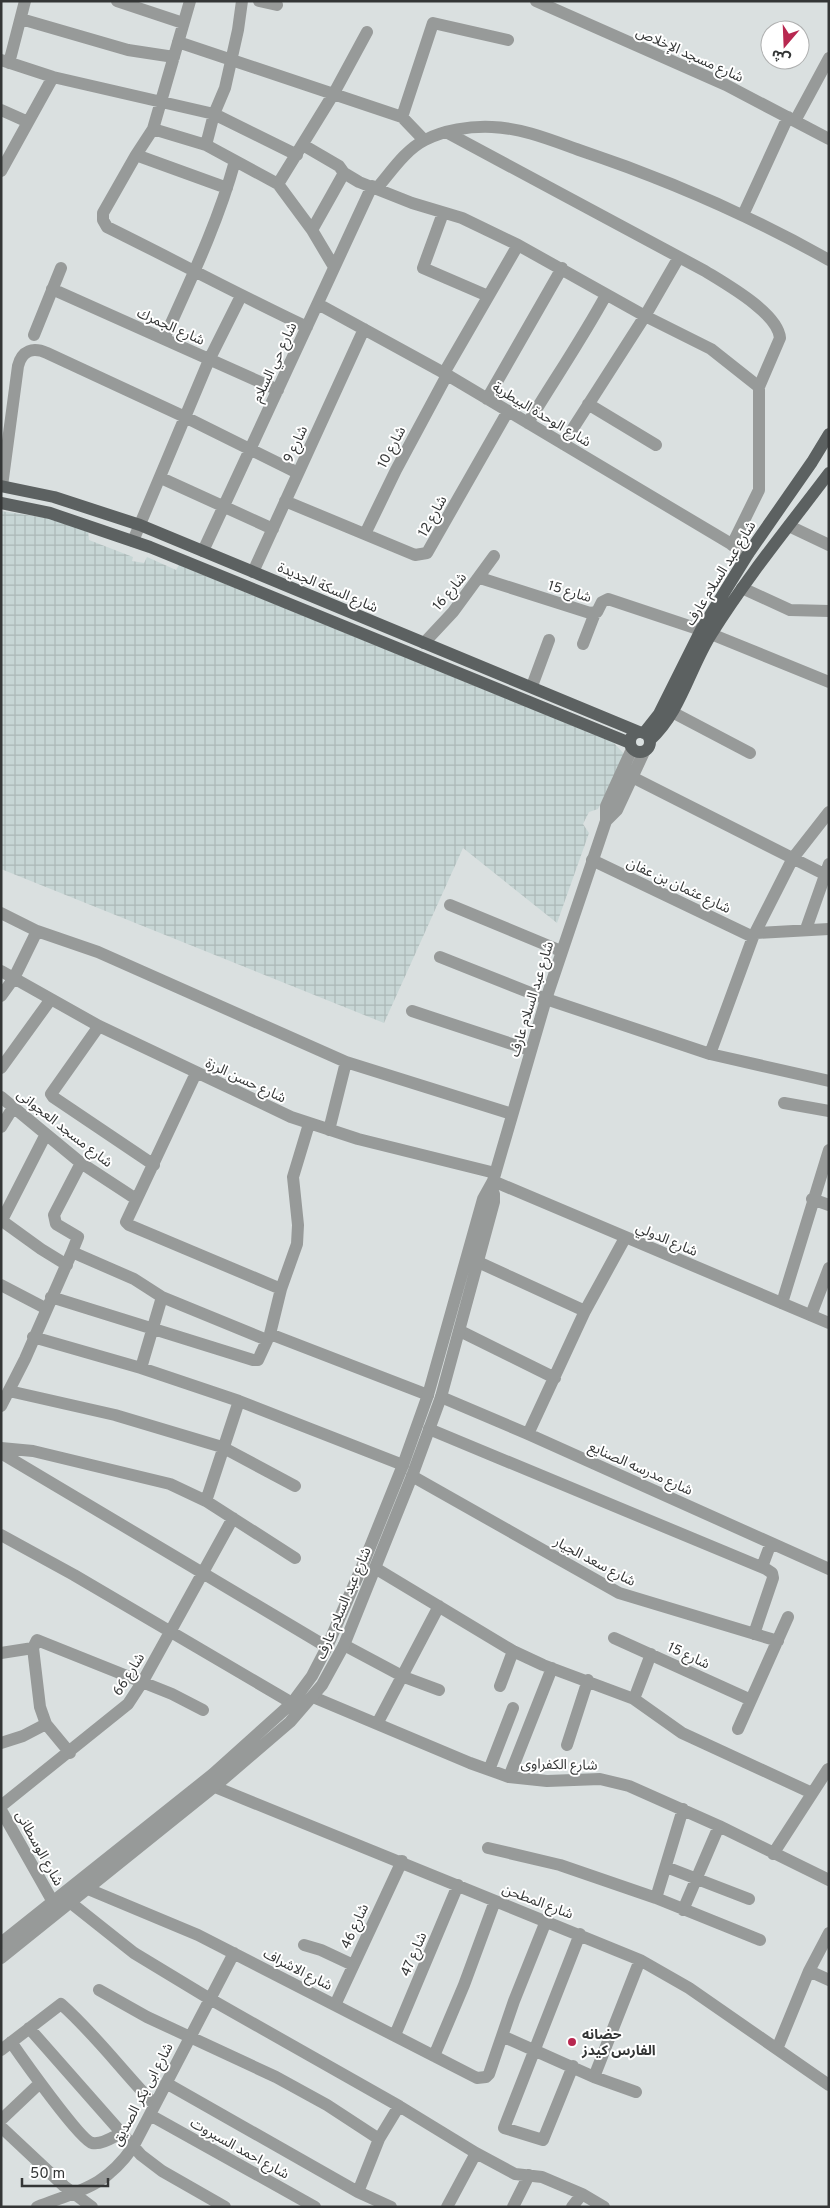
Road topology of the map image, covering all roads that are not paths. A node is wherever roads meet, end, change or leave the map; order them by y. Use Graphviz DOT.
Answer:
graph roads {
  1 [pos="25,1"];
  2 [pos="117,1"];
  3 [pos="190,1"];
  4 [pos="242,1"];
  5 [pos="259,1"];
  6 [pos="536,1"];
  7 [pos="277,5"];
  8 [pos="21,19"];
  9 [pos="183,22"];
  10 [pos="367,32"];
  11 [pos="508,40"];
  12 [pos="178,42"];
  13 [pos="174,57"];
  14 [pos="829,58"];
  15 [pos="230,60"];
  16 [pos="5,62"];
  17 [pos="54,77"];
  18 [pos="334,93"];
  19 [pos="162,104"];
  20 [pos="1,110"];
  21 [pos="214,114"];
  22 [pos="402,117"];
  23 [pos="791,119"];
  24 [pos="28,122"];
  25 [pos="153,130"];
  26 [pos="446,132"];
  27 [pos="829,139"];
  28 [pos="424,140"];
  29 [pos="206,145"];
  30 [pos="300,150"];
  31 [pos="136,155"];
  32 [pos="235,161"];
  33 [pos="2,168"];
  34 [pos="344,173"];
  35 [pos="278,184"];
  36 [pos="374,187"];
  37 [pos="228,188"];
  38 [pos="443,213"];
  39 [pos="743,215"];
  40 [pos="312,230"];
  41 [pos="518,245"];
  42 [pos="679,257"];
  43 [pos="829,260"];
  44 [pos="334,267"];
  45 [pos="61,268"];
  46 [pos="562,268"];
  47 [pos="195,270"];
  48 [pos="52,289"];
  49 [pos="606,295"];
  50 [pos="241,296"];
  51 [pos="488,296"];
  52 [pos="318,304"];
  53 [pos="645,316"];
  54 [pos="307,327"];
  55 [pos="364,329"];
  56 [pos="34,335"];
  57 [pos="164,339"];
  58 [pos="210,360"];
  59 [pos="445,374"];
  60 [pos="759,387"];
  61 [pos="278,390"];
  62 [pos="487,399"];
  63 [pos="588,404"];
  64 [pos="508,411"];
  65 [pos="185,417"];
  66 [pos="528,423"];
  67 [pos="829,434"];
  68 [pos="563,444"];
  69 [pos="656,445"];
  70 [pos="250,450"];
  71 [pos="829,473"];
  72 [pos="298,474"];
  73 [pos="161,478"];
  74 [pos="2,486"];
  75 [pos="285,501"];
  76 [pos="1,503"];
  77 [pos="224,506"];
  78 [pos="140,525"];
  79 [pos="789,526"];
  80 [pos="273,528"];
  81 [pos="366,534"];
  82 [pos="133,540"];
  83 [pos="732,544"];
  84 [pos="829,545"];
  85 [pos="203,551"];
  86 [pos="748,554"];
  87 [pos="494,556"];
  88 [pos="760,564"];
  89 [pos="253,572"];
  90 [pos="480,578"];
  91 [pos="742,588"];
  92 [pos="829,611"];
  93 [pos="595,613"];
  94 [pos="706,632"];
  95 [pos="549,640"];
  96 [pos="424,643"];
  97 [pos="583,644"];
  98 [pos="829,682"];
  99 [pos="532,686"];
  100 [pos="672,712"];
  101 [pos="640,742"];
  102 [pos="750,753"];
  103 [pos="632,777"];
  104 [pos="829,812"];
  105 [pos="606,822"];
  106 [pos="793,858"];
  107 [pos="592,860"];
  108 [pos="827,869"];
  109 [pos="450,905"];
  110 [pos="1,913"];
  111 [pos="806,929"];
  112 [pos="829,929"];
  113 [pos="37,930"];
  114 [pos="754,935"];
  115 [pos="561,951"];
  116 [pos="440,957"];
  117 [pos="1,970"];
  118 [pos="14,978"];
  119 [pos="1,996"];
  120 [pos="546,999"];
  121 [pos="51,1000"];
  122 [pos="412,1011"];
  123 [pos="99,1026"];
  124 [pos="530,1050"];
  125 [pos="710,1054"];
  126 [pos="346,1062"];
  127 [pos="1,1068"];
  128 [pos="196,1073"];
  129 [pos="829,1081"];
  130 [pos="1,1097"];
  131 [pos="784,1103"];
  132 [pos="14,1106"];
  133 [pos="829,1111"];
  134 [pos="512,1114"];
  135 [pos="309,1124"];
  136 [pos="1,1127"];
  137 [pos="329,1130"];
  138 [pos="46,1134"];
  139 [pos="829,1150"];
  140 [pos="82,1163"];
  141 [pos="827,1164"];
  142 [pos="154,1165"];
  143 [pos="493,1180"];
  144 [pos="136,1199"];
  145 [pos="812,1199"];
  146 [pos="829,1206"];
  147 [pos="2,1221"];
  148 [pos="625,1238"];
  149 [pos="72,1252"];
  150 [pos="478,1262"];
  151 [pos="67,1265"];
  152 [pos="829,1268"];
  153 [pos="1,1285"];
  154 [pos="281,1289"];
  155 [pos="162,1297"];
  156 [pos="49,1303"];
  157 [pos="782,1303"];
  158 [pos="585,1312"];
  159 [pos="811,1315"];
  160 [pos="829,1323"];
  161 [pos="153,1329"];
  162 [pos="460,1331"];
  163 [pos="33,1337"];
  164 [pos="268,1337"];
  165 [pos="141,1368"];
  166 [pos="555,1378"];
  167 [pos="9,1391"];
  168 [pos="434,1396"];
  169 [pos="239,1401"];
  170 [pos="1,1406"];
  171 [pos="429,1429"];
  172 [pos="528,1434"];
  173 [pos="222,1447"];
  174 [pos="1,1448"];
  175 [pos="1,1453"];
  176 [pos="403,1465"];
  177 [pos="412,1476"];
  178 [pos="295,1486"];
  179 [pos="206,1501"];
  180 [pos="233,1518"];
  181 [pos="1,1535"];
  182 [pos="771,1543"];
  183 [pos="295,1558"];
  184 [pos="762,1567"];
  185 [pos="375,1568"];
  186 [pos="829,1569"];
  187 [pos="202,1573"];
  188 [pos="439,1606"];
  189 [pos="788,1617"];
  190 [pos="170,1632"];
  191 [pos="754,1634"];
  192 [pos="614,1638"];
  193 [pos="778,1641"];
  194 [pos="344,1645"];
  195 [pos="327,1647"];
  196 [pos="32,1648"];
  197 [pos="512,1651"];
  198 [pos="1,1653"];
  199 [pos="651,1654"];
  200 [pos="552,1668"];
  201 [pos="404,1677"];
  202 [pos="588,1680"];
  203 [pos="143,1682"];
  204 [pos="500,1686"];
  205 [pos="439,1690"];
  206 [pos="313,1697"];
  207 [pos="634,1699"];
  208 [pos="751,1700"];
  209 [pos="292,1703"];
  210 [pos="513,1708"];
  211 [pos="203,1710"];
  212 [pos="46,1724"];
  213 [pos="378,1724"];
  214 [pos="738,1729"];
  215 [pos="1,1743"];
  216 [pos="567,1745"];
  217 [pos="70,1752"];
  218 [pos="828,1769"];
  219 [pos="489,1770"];
  220 [pos="509,1777"];
  221 [pos="216,1781"];
  222 [pos="812,1793"];
  223 [pos="1,1808"];
  224 [pos="683,1809"];
  225 [pos="719,1826"];
  226 [pos="488,1848"];
  227 [pos="774,1854"];
  228 [pos="402,1861"];
  229 [pos="666,1867"];
  230 [pos="697,1878"];
  231 [pos="829,1880"];
  232 [pos="458,1885"];
  233 [pos="88,1889"];
  234 [pos="656,1898"];
  235 [pos="749,1898"];
  236 [pos="495,1901"];
  237 [pos="53,1902"];
  238 [pos="71,1903"];
  239 [pos="683,1910"];
  240 [pos="546,1920"];
  241 [pos="829,1933"];
  242 [pos="580,1934"];
  243 [pos="760,1940"];
  244 [pos="1,1943"];
  245 [pos="304,1946"];
  246 [pos="234,1954"];
  247 [pos="1,1958"];
  248 [pos="640,1960"];
  249 [pos="353,1966"];
  250 [pos="809,1971"];
  251 [pos="829,1980"];
  252 [pos="99,1990"];
  253 [pos="210,1999"];
  254 [pos="335,2004"];
  255 [pos="29,2028"];
  256 [pos="395,2035"];
  257 [pos="502,2036"];
  258 [pos="190,2037"];
  259 [pos="6,2046"];
  260 [pos="777,2049"];
  261 [pos="535,2050"];
  262 [pos="434,2056"];
  263 [pos="572,2066"];
  264 [pos="594,2077"];
  265 [pos="40,2083"];
  266 [pos="166,2083"];
  267 [pos="829,2086"];
  268 [pos="636,2092"];
  269 [pos="400,2106"];
  270 [pos="152,2110"];
  271 [pos="1,2120"];
  272 [pos="1,2127"];
  273 [pos="121,2133"];
  274 [pos="379,2139"];
  275 [pos="133,2147"];
  276 [pos="476,2153"];
  277 [pos="529,2175"];
  278 [pos="358,2192"];
  279 [pos="74,2193"];
  280 [pos="582,2194"];
  281 [pos="37,2207"];
  282 [pos="92,2207"];
  283 [pos="225,2207"];
  284 [pos="315,2207"];
  285 [pos="391,2207"];
  286 [pos="446,2207"];
  287 [pos="514,2207"];
  288 [pos="572,2207"];
  289 [pos="604,2207"];
  1 -- 8 [label="street"];
  2 -- 9 [label="street"];
  3 -- 9 [label="street"];
  4 -- 15 [label="street"];
  5 -- 7 [label="street"];
  6 -- 23 [label="street, شارع مسجد الإخلاص"];
  8 -- 13 [label="street"];
  8 -- 16 [label="street"];
  9 -- 12 [label="street"];
  10 -- 18 [label="street"];
  11 -- 22 [label="street"];
  12 -- 13 [label="street"];
  12 -- 15 [label="street"];
  13 -- 19 [label="street"];
  14 -- 23 [label="street"];
  15 -- 18 [label="street"];
  15 -- 21 [label="street"];
  16 -- 17 [label="street"];
  17 -- 19 [label="street"];
  17 -- 24 [label="street"];
  18 -- 22 [label="street"];
  18 -- 30 [label="street"];
  19 -- 21 [label="street"];
  19 -- 25 [label="street"];
  20 -- 24 [label="street"];
  21 -- 29 [label="street"];
  21 -- 30 [label="street"];
  22 -- 28 [label="street"];
  23 -- 27 [label="street, شارع مسجد الإخلاص"];
  23 -- 39 [label="street"];
  24 -- 33 [label="street"];
  25 -- 29 [label="street"];
  25 -- 31 [label="street"];
  26 -- 28 [label="street"];
  26 -- 39 [label="street"];
  26 -- 42 [label="street"];
  28 -- 36 [label="street, شارع حي السلام"];
  29 -- 32 [label="street"];
  30 -- 34 [label="street"];
  30 -- 35 [label="street"];
  31 -- 37 [label="street"];
  31 -- 47 [label="street"];
  32 -- 35 [label="street"];
  32 -- 37 [label="street"];
  34 -- 36 [label="street"];
  34 -- 40 [label="street"];
  35 -- 40 [label="street"];
  36 -- 38 [label="street"];
  36 -- 44 [label="street, شارع حي السلام"];
  37 -- 47 [label="street"];
  38 -- 41 [label="street"];
  38 -- 51 [label="street"];
  39 -- 43 [label="street"];
  40 -- 44 [label="street"];
  41 -- 46 [label="street"];
  41 -- 51 [label="street, شارع 10"];
  42 -- 53 [label="street"];
  42 -- 60 [label="street"];
  44 -- 52 [label="street, شارع حي السلام"];
  45 -- 48 [label="street"];
  46 -- 49 [label="street"];
  46 -- 62 [label="street"];
  47 -- 50 [label="street"];
  47 -- 57 [label="street"];
  48 -- 56 [label="street"];
  48 -- 57 [label="street, شارع الجمرك"];
  49 -- 53 [label="street"];
  49 -- 66 [label="street"];
  50 -- 54 [label="street"];
  50 -- 58 [label="street"];
  51 -- 59 [label="street, شارع 10"];
  52 -- 54 [label="street, شارع حي السلام"];
  52 -- 55 [label="street, شارع الوحدة البيطرية"];
  53 -- 60 [label="street"];
  53 -- 63 [label="street"];
  54 -- 61 [label="street, شارع حي السلام"];
  55 -- 59 [label="street, شارع الوحدة البيطرية"];
  55 -- 72 [label="street, شارع 9"];
  57 -- 58 [label="street, شارع الجمرك"];
  58 -- 61 [label="street, شارع الجمرك"];
  58 -- 65 [label="street"];
  59 -- 62 [label="street, شارع الوحدة البيطرية"];
  59 -- 81 [label="street, شارع 10"];
  60 -- 83 [label="street"];
  61 -- 70 [label="street, شارع حي السلام"];
  62 -- 64 [label="street, شارع الوحدة البيطرية"];
  63 -- 68 [label="street"];
  63 -- 69 [label="street"];
  64 -- 66 [label="street, شارع الوحدة البيطرية"];
  64 -- 81 [label="street, شارع 12"];
  65 -- 70 [label="street"];
  65 -- 73 [label="street"];
  65 -- 74 [label="street"];
  66 -- 68 [label="street, شارع الوحدة البيطرية"];
  67 -- 86 [label="main road, شارع عبد السلام عارف"];
  68 -- 83 [label="street, شارع الوحدة البيطرية"];
  70 -- 72 [label="street"];
  70 -- 77 [label="street, شارع حي السلام"];
  71 -- 79 [label="main road, شارع عبد السلام عارف"];
  72 -- 75 [label="street, شارع 9"];
  73 -- 77 [label="street"];
  73 -- 78 [label="street"];
  74 -- 78 [label="main road, شارع السكة الجديدة"];
  75 -- 80 [label="street, شارع 9"];
  75 -- 81 [label="street, شارع 12"];
  76 -- 82 [label="main road, شارع السكة الجديدة"];
  77 -- 80 [label="street"];
  77 -- 85 [label="street, شارع حي السلام"];
  78 -- 82 [label="street"];
  78 -- 85 [label="main road, شارع السكة الجديدة"];
  79 -- 84 [label="street"];
  79 -- 88 [label="main road, شارع عبد السلام عارف"];
  80 -- 89 [label="street, شارع 9"];
  82 -- 101 [label="main road, شارع السكة الجديدة"];
  83 -- 86 [label="street, شارع الوحدة البيطرية"];
  85 -- 89 [label="main road, شارع السكة الجديدة"];
  86 -- 88 [label="main road"];
  86 -- 94 [label="main road, شارع عبد السلام عارف"];
  87 -- 90 [label="street, شارع 16"];
  88 -- 91 [label="main road, شارع عبد السلام عارف"];
  89 -- 96 [label="main road, شارع السكة الجديدة"];
  90 -- 93 [label="street, شارع 15"];
  90 -- 96 [label="street, شارع 16"];
  91 -- 92 [label="street"];
  91 -- 94 [label="main road, شارع عبد السلام عارف"];
  93 -- 94 [label="street, شارع 15"];
  93 -- 97 [label="street"];
  94 -- 98 [label="street"];
  94 -- 100 [label="main road, شارع عبد السلام عارف"];
  94 -- 101 [label="main road, شارع عبد السلام عارف"];
  95 -- 99 [label="street"];
  96 -- 99 [label="main road, شارع السكة الجديدة"];
  99 -- 101 [label="main road, شارع السكة الجديدة"];
  100 -- 101 [label="main road, شارع عبد السلام عارف"];
  100 -- 102 [label="street"];
  101 -- 103 [label="street, شارع عبد السلام عارف"];
  101 -- 105 [label="street, شارع عبد السلام عارف"];
  103 -- 105 [label="street, شارع عبد السلام عارف"];
  103 -- 106 [label="street"];
  104 -- 106 [label="street"];
  105 -- 107 [label="street, شارع عبد السلام عارف"];
  106 -- 108 [label="street"];
  106 -- 114 [label="street"];
  107 -- 114 [label="street, شارع عثمان بن عفان"];
  107 -- 115 [label="street, شارع عبد السلام عارف"];
  108 -- 111 [label="street"];
  109 -- 115 [label="street"];
  110 -- 113 [label="street"];
  111 -- 112 [label="street"];
  111 -- 114 [label="street"];
  113 -- 118 [label="street"];
  113 -- 126 [label="street"];
  114 -- 125 [label="street"];
  115 -- 120 [label="street, شارع عبد السلام عارف"];
  116 -- 120 [label="street"];
  117 -- 118 [label="street, شارع حسن الرزة"];
  118 -- 119 [label="street"];
  118 -- 121 [label="street, شارع حسن الرزة"];
  120 -- 124 [label="street, شارع عبد السلام عارف"];
  120 -- 125 [label="street"];
  121 -- 123 [label="street, شارع حسن الرزة"];
  121 -- 127 [label="street"];
  122 -- 124 [label="street"];
  123 -- 128 [label="street, شارع حسن الرزة"];
  123 -- 142 [label="street"];
  124 -- 134 [label="street, شارع عبد السلام عارف"];
  125 -- 129 [label="street"];
  126 -- 134 [label="street"];
  126 -- 137 [label="street"];
  128 -- 135 [label="street, شارع حسن الرزة"];
  128 -- 142 [label="street"];
  130 -- 132 [label="street, شارع مسجد العجوانى"];
  131 -- 133 [label="street"];
  132 -- 136 [label="street"];
  132 -- 138 [label="street, شارع مسجد العجوانى"];
  134 -- 143 [label="street, شارع عبد السلام عارف"];
  135 -- 137 [label="street, شارع حسن الرزة"];
  135 -- 154 [label="street"];
  137 -- 143 [label="street, شارع حسن الرزة"];
  138 -- 140 [label="street, شارع مسجد العجوانى"];
  138 -- 147 [label="street"];
  139 -- 141 [label="street"];
  140 -- 144 [label="street, شارع مسجد العجوانى"];
  140 -- 149 [label="street"];
  141 -- 145 [label="street"];
  142 -- 144 [label="street"];
  143 -- 148 [label="street, شارع الدولي"];
  143 -- 150 [label="street, شارع عبد السلام عارف"];
  143 -- 168 [label="street, شارع عبد السلام عارف"];
  144 -- 154 [label="street"];
  145 -- 146 [label="street"];
  145 -- 157 [label="street"];
  147 -- 151 [label="street"];
  148 -- 157 [label="street, شارع الدولي"];
  148 -- 158 [label="street"];
  149 -- 151 [label="street"];
  149 -- 155 [label="street, شارع مدرسه الصنايع"];
  150 -- 158 [label="street"];
  150 -- 162 [label="street, شارع عبد السلام عارف"];
  151 -- 156 [label="street"];
  152 -- 159 [label="street"];
  153 -- 156 [label="street"];
  154 -- 164 [label="street"];
  155 -- 161 [label="street"];
  155 -- 164 [label="street, شارع مدرسه الصنايع"];
  156 -- 161 [label="street"];
  156 -- 163 [label="street"];
  157 -- 159 [label="street, شارع الدولي"];
  158 -- 166 [label="street"];
  159 -- 160 [label="street, شارع الدولي"];
  161 -- 164 [label="street"];
  161 -- 165 [label="street"];
  162 -- 166 [label="street"];
  162 -- 168 [label="street, شارع عبد السلام عارف"];
  163 -- 165 [label="street"];
  163 -- 167 [label="street"];
  164 -- 168 [label="street, شارع مدرسه الصنايع"];
  165 -- 169 [label="street"];
  166 -- 172 [label="street"];
  167 -- 170 [label="street"];
  167 -- 173 [label="street"];
  168 -- 171 [label="street, شارع عبد السلام عارف"];
  168 -- 172 [label="street, شارع مدرسه الصنايع"];
  168 -- 176 [label="street, شارع عبد السلام عارف"];
  169 -- 173 [label="street"];
  169 -- 176 [label="street"];
  171 -- 177 [label="street, شارع عبد السلام عارف"];
  171 -- 184 [label="street"];
  172 -- 182 [label="street, شارع مدرسه الصنايع"];
  173 -- 178 [label="street"];
  173 -- 179 [label="street"];
  174 -- 179 [label="street"];
  175 -- 187 [label="street"];
  176 -- 195 [label="street, شارع عبد السلام عارف"];
  177 -- 185 [label="street, شارع عبد السلام عارف"];
  177 -- 191 [label="street, شارع سعد الجيار"];
  179 -- 180 [label="street"];
  180 -- 183 [label="street"];
  180 -- 187 [label="street, شارع 66"];
  181 -- 190 [label="street"];
  182 -- 184 [label="street"];
  182 -- 186 [label="street, شارع مدرسه الصنايع"];
  184 -- 191 [label="street"];
  185 -- 188 [label="street"];
  185 -- 194 [label="street, شارع عبد السلام عارف"];
  187 -- 190 [label="street, شارع 66"];
  187 -- 195 [label="street"];
  188 -- 197 [label="street"];
  188 -- 201 [label="street"];
  189 -- 193 [label="street"];
  190 -- 203 [label="street, شارع 66"];
  190 -- 209 [label="street"];
  191 -- 193 [label="street, شارع سعد الجيار"];
  192 -- 199 [label="street, شارع 15"];
  193 -- 208 [label="street"];
  194 -- 201 [label="street"];
  194 -- 206 [label="street, شارع عبد السلام عارف"];
  195 -- 209 [label="street, شارع عبد السلام عارف"];
  196 -- 198 [label="street"];
  196 -- 203 [label="street"];
  196 -- 212 [label="street"];
  197 -- 200 [label="street"];
  197 -- 204 [label="street"];
  199 -- 207 [label="street"];
  199 -- 208 [label="street, شارع 15"];
  200 -- 202 [label="street"];
  200 -- 220 [label="street"];
  201 -- 205 [label="street"];
  201 -- 213 [label="street"];
  202 -- 207 [label="street"];
  202 -- 216 [label="street"];
  203 -- 211 [label="street"];
  203 -- 217 [label="street, شارع 66"];
  206 -- 213 [label="street, شارع الكفراوى"];
  206 -- 221 [label="street, شارع عبد السلام عارف"];
  207 -- 222 [label="street"];
  208 -- 214 [label="street"];
  209 -- 221 [label="street, شارع عبد السلام عارف"];
  210 -- 219 [label="street"];
  212 -- 215 [label="street"];
  212 -- 217 [label="street"];
  213 -- 219 [label="street, شارع الكفراوى"];
  217 -- 223 [label="street, شارع 66"];
  218 -- 222 [label="street"];
  219 -- 220 [label="street, شارع الكفراوى"];
  220 -- 224 [label="street, شارع الكفراوى"];
  221 -- 228 [label="street, شارع المطحن"];
  221 -- 233 [label="street, شارع عبد السلام عارف"];
  221 -- 237 [label="street, شارع عبد السلام عارف"];
  222 -- 227 [label="street"];
  223 -- 237 [label="street, شارع الوسطانى"];
  224 -- 225 [label="street, شارع الكفراوى"];
  224 -- 229 [label="street"];
  225 -- 227 [label="street, شارع الكفراوى"];
  225 -- 230 [label="street"];
  226 -- 234 [label="street"];
  227 -- 231 [label="street, شارع الكفراوى"];
  228 -- 232 [label="street, شارع المطحن"];
  228 -- 249 [label="street, شارع 46"];
  229 -- 230 [label="street"];
  229 -- 234 [label="street"];
  230 -- 235 [label="street"];
  230 -- 239 [label="street"];
  232 -- 236 [label="street, شارع المطحن"];
  232 -- 256 [label="street, شارع 47"];
  233 -- 238 [label="street, شارع عبد السلام عارف"];
  233 -- 246 [label="street, شارع الاشراف"];
  234 -- 239 [label="street"];
  236 -- 240 [label="street, شارع المطحن"];
  236 -- 262 [label="street"];
  237 -- 244 [label="street, شارع عبد السلام عارف"];
  238 -- 247 [label="street, شارع عبد السلام عارف"];
  238 -- 253 [label="street"];
  239 -- 243 [label="street"];
  240 -- 242 [label="street, شارع المطحن"];
  240 -- 257 [label="street"];
  241 -- 250 [label="street"];
  242 -- 248 [label="street, شارع المطحن"];
  242 -- 261 [label="street"];
  245 -- 249 [label="street"];
  246 -- 253 [label="street, شارع ابى بكر الصديق"];
  246 -- 254 [label="street, شارع الاشراف"];
  248 -- 260 [label="street, شارع المطحن"];
  248 -- 264 [label="street"];
  249 -- 254 [label="street, شارع 46"];
  250 -- 251 [label="street"];
  250 -- 260 [label="street"];
  252 -- 258 [label="street"];
  253 -- 258 [label="street, شارع ابى بكر الصديق"];
  253 -- 269 [label="street"];
  254 -- 256 [label="street, شارع الاشراف"];
  255 -- 259 [label="street"];
  255 -- 270 [label="street, شارع احمد السبروت"];
  255 -- 273 [label="street"];
  256 -- 262 [label="street, شارع الاشراف"];
  257 -- 261 [label="street"];
  257 -- 262 [label="street, شارع الاشراف"];
  258 -- 266 [label="street, شارع ابى بكر الصديق"];
  258 -- 274 [label="street"];
  259 -- 265 [label="street"];
  260 -- 267 [label="street, شارع المطحن"];
  261 -- 263 [label="street"];
  261 -- 263 [label="street"];
  263 -- 264 [label="street"];
  264 -- 268 [label="street"];
  265 -- 271 [label="street"];
  265 -- 273 [label="street"];
  266 -- 270 [label="street, شارع ابى بكر الصديق"];
  266 -- 278 [label="street"];
  269 -- 274 [label="street"];
  269 -- 276 [label="street"];
  270 -- 275 [label="street, شارع ابى بكر الصديق"];
  270 -- 284 [label="street, شارع احمد السبروت"];
  272 -- 279 [label="street"];
  273 -- 275 [label="street"];
  274 -- 278 [label="street"];
  275 -- 279 [label="street, شارع ابى بكر الصديق"];
  275 -- 283 [label="street"];
  276 -- 277 [label="street"];
  276 -- 286 [label="street"];
  277 -- 280 [label="street"];
  277 -- 287 [label="street"];
  278 -- 285 [label="street"];
  279 -- 281 [label="street, شارع ابى بكر الصديق"];
  279 -- 282 [label="street"];
  280 -- 288 [label="street"];
  280 -- 289 [label="street"];
}
